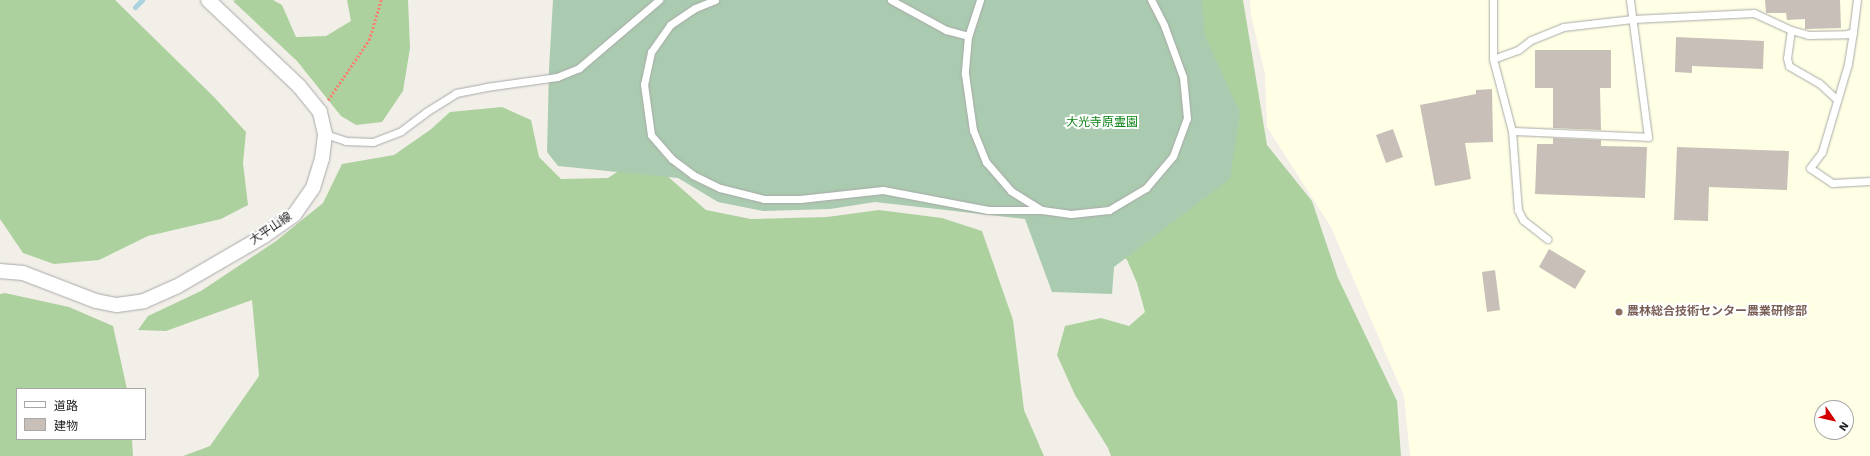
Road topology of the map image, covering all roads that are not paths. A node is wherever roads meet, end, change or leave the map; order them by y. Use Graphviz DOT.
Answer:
graph roads {
  1 [pos="208,0"];
  2 [pos="659,0"];
  3 [pos="715,0"];
  4 [pos="891,0"];
  5 [pos="980,0"];
  6 [pos="1151,0"];
  7 [pos="1493,0"];
  8 [pos="1630,0"];
  9 [pos="1857,0"];
  10 [pos="1632,19"];
  11 [pos="1791,30"];
  12 [pos="1853,32"];
  13 [pos="968,36"];
  14 [pos="1493,59"];
  15 [pos="1837,100"];
  16 [pos="1512,131"];
  17 [pos="325,134"];
  18 [pos="1870,181"];
  19 [pos="1042,210"];
  20 [pos="1547,239"];
  21 [pos="0,271"];
  1 -- 17 [label="street, 大平山線"];
  2 -- 17 [label="lane"];
  3 -- 19 [label="lane"];
  4 -- 13 [label="lane"];
  5 -- 13 [label="lane"];
  6 -- 19 [label="lane"];
  7 -- 14 [label="lane"];
  8 -- 10 [label="lane"];
  9 -- 12 [label="lane"];
  10 -- 11 [label="lane"];
  10 -- 14 [label="lane"];
  10 -- 16 [label="lane"];
  11 -- 12 [label="lane"];
  11 -- 15 [label="lane"];
  12 -- 15 [label="lane"];
  13 -- 19 [label="lane"];
  14 -- 16 [label="lane"];
  15 -- 18 [label="lane"];
  16 -- 20 [label="lane"];
  17 -- 21 [label="street, 大平山線"];
}
